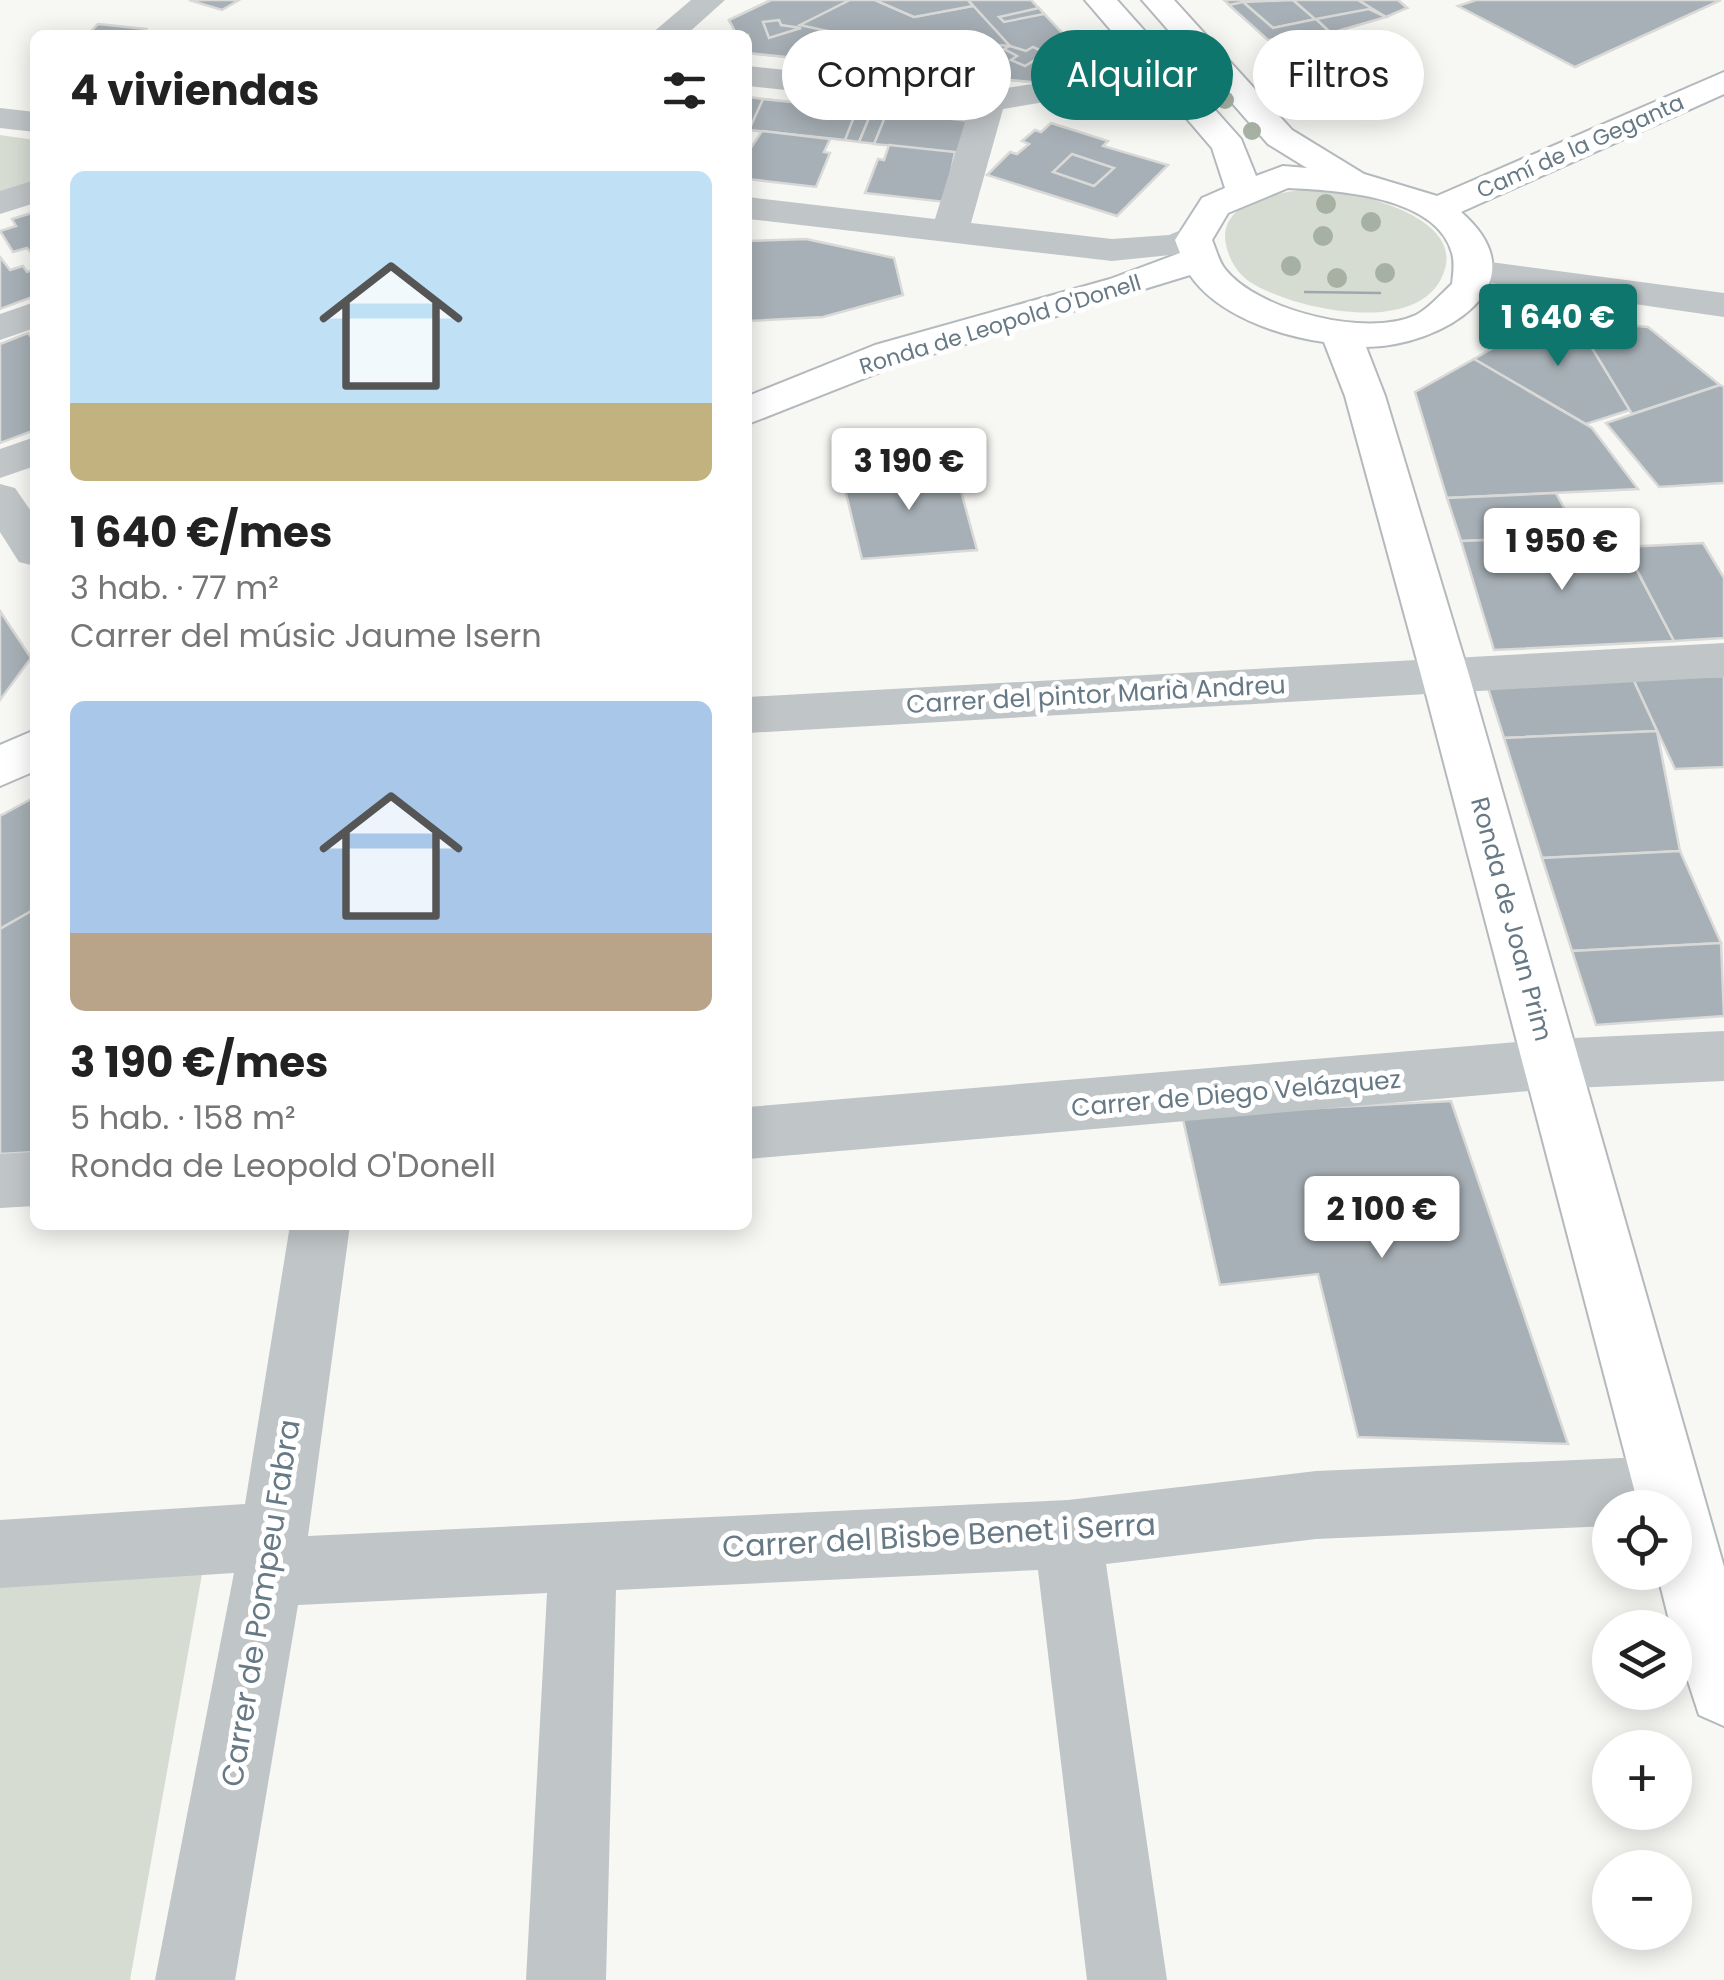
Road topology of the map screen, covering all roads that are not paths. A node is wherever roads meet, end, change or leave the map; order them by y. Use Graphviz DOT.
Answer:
graph roads {
  1 [pos="710,0"];
  2 [pos="1100,0"];
  3 [pos="1157,0"];
  4 [pos="672,30"];
  5 [pos="1127,30"];
  6 [pos="752,76"];
  7 [pos="782,80"];
  8 [pos="1724,82"];
  9 [pos="0,90"];
  10 [pos="30,93"];
  11 [pos="0,118"];
  12 [pos="982,120"];
  13 [pos="1206,120"];
  14 [pos="30,121"];
  15 [pos="1351,179"];
  16 [pos="1242,188"];
  17 [pos="30,193"];
  18 [pos="0,203"];
  19 [pos="752,208"];
  20 [pos="1436,210"];
  21 [pos="950,231"];
  22 [pos="1195,248"];
  23 [pos="1475,271"];
  24 [pos="1714,304"];
  25 [pos="30,316"];
  26 [pos="0,328"];
  27 [pos="1341,334"];
  28 [pos="1724,344"];
  29 [pos="752,409"];
  30 [pos="30,452"];
  31 [pos="0,464"];
  32 [pos="0,498"];
  33 [pos="30,544"];
  34 [pos="1724,660"];
  35 [pos="1445,675"];
  36 [pos="752,714"];
  37 [pos="30,751"];
  38 [pos="0,767"];
  39 [pos="1724,1056"];
  40 [pos="1552,1064"];
  41 [pos="752,1133"];
  42 [pos="30,1180"];
  43 [pos="0,1181"];
  44 [pos="319,1230"];
  45 [pos="1668,1490"];
  46 [pos="1592,1504"];
  47 [pos="1068,1534"];
  48 [pos="0,1554"];
  49 [pos="272,1554"];
  50 [pos="583,1556"];
  51 [pos="1692,1576"];
  52 [pos="1724,1690"];
  53 [pos="196,1980"];
  54 [pos="566,1980"];
  55 [pos="1126,1980"];
  1 -- 4 [label="street"];
  2 -- 5 [label="street"];
  3 -- 15 [label="street"];
  6 -- 7 [label="street"];
  8 -- 20 [label="street, Camí de la Geganta"];
  9 -- 10 [label="street"];
  11 -- 14 [label="street"];
  12 -- 21 [label="street"];
  13 -- 16 [label="street"];
  15 -- 16 [label="street"];
  15 -- 20 [label="street"];
  16 -- 22 [label="street"];
  17 -- 18 [label="street"];
  19 -- 21 [label="street"];
  20 -- 23 [label="street"];
  21 -- 22 [label="street"];
  22 -- 27 [label="street"];
  22 -- 29 [label="street, Ronda de Leopold O'Donell"];
  23 -- 24 [label="street"];
  23 -- 27 [label="street"];
  24 -- 28 [label="street"];
  25 -- 26 [label="street"];
  27 -- 35 [label="street, Ronda de Joan Prim"];
  30 -- 31 [label="street"];
  32 -- 33 [label="street"];
  34 -- 35 [label="street, Carrer del pintor Marià Andreu"];
  35 -- 36 [label="street, Carrer del pintor Marià Andreu"];
  35 -- 40 [label="street, Ronda de Joan Prim"];
  37 -- 38 [label="street"];
  39 -- 40 [label="street, Carrer de Diego Velázquez"];
  40 -- 41 [label="street, Carrer de Diego Velázquez"];
  40 -- 45 [label="street, Ronda de Joan Prim"];
  42 -- 43 [label="street"];
  44 -- 49 [label="street, Carrer de Pompeu Fabra"];
  46 -- 47 [label="street, Carrer del Bisbe Benet i Serra"];
  47 -- 50 [label="street, Carrer del Bisbe Benet i Serra"];
  47 -- 55 [label="street"];
  48 -- 49 [label="street, Carrer del Bisbe Benet i Serra"];
  49 -- 50 [label="street, Carrer del Bisbe Benet i Serra"];
  49 -- 53 [label="street, Carrer de Pompeu Fabra"];
  50 -- 54 [label="street"];
  51 -- 52 [label="street, Ronda de Joan Prim"];
}
